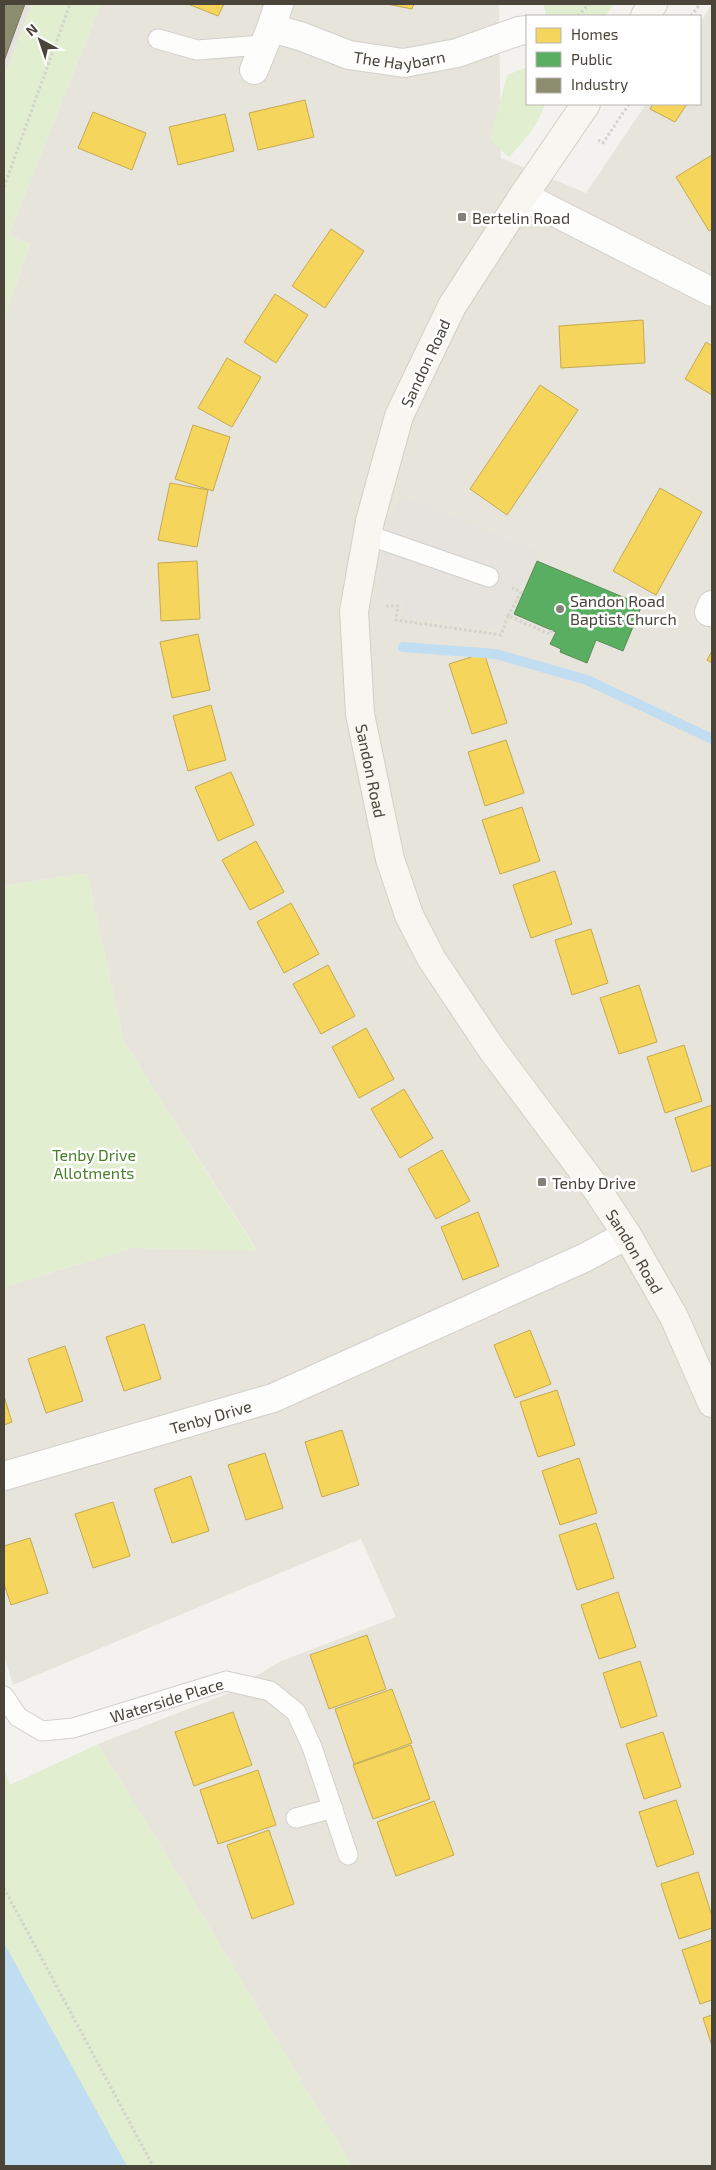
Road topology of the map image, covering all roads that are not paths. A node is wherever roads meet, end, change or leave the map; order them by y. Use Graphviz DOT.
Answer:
graph roads {
  1 [pos="653,4"];
  2 [pos="646,15"];
  3 [pos="526,30"];
  4 [pos="267,37"];
  5 [pos="158,39"];
  6 [pos="585,105"];
  7 [pos="523,196"];
  8 [pos="712,292"];
  9 [pos="368,535"];
  10 [pos="489,577"];
  11 [pos="627,1235"];
  12 [pos="712,1404"];
  13 [pos="4,1476"];
  14 [pos="4,1696"];
  15 [pos="333,1808"];
  16 [pos="296,1818"];
  17 [pos="348,1855"];
  1 -- 2 [label="main road"];
  3 -- 4 [label="street, The Haybarn"];
  4 -- 5 [label="lane"];
  6 -- 7 [label="main road, Sandon Road"];
  7 -- 8 [label="street"];
  7 -- 9 [label="main road, Sandon Road"];
  9 -- 10 [label="lane"];
  9 -- 11 [label="main road, Sandon Road"];
  11 -- 12 [label="main road, Sandon Road"];
  11 -- 13 [label="street, Tenby Drive"];
  14 -- 15 [label="lane, Waterside Place"];
  15 -- 16 [label="lane"];
  15 -- 17 [label="lane, Waterside Place"];
}
